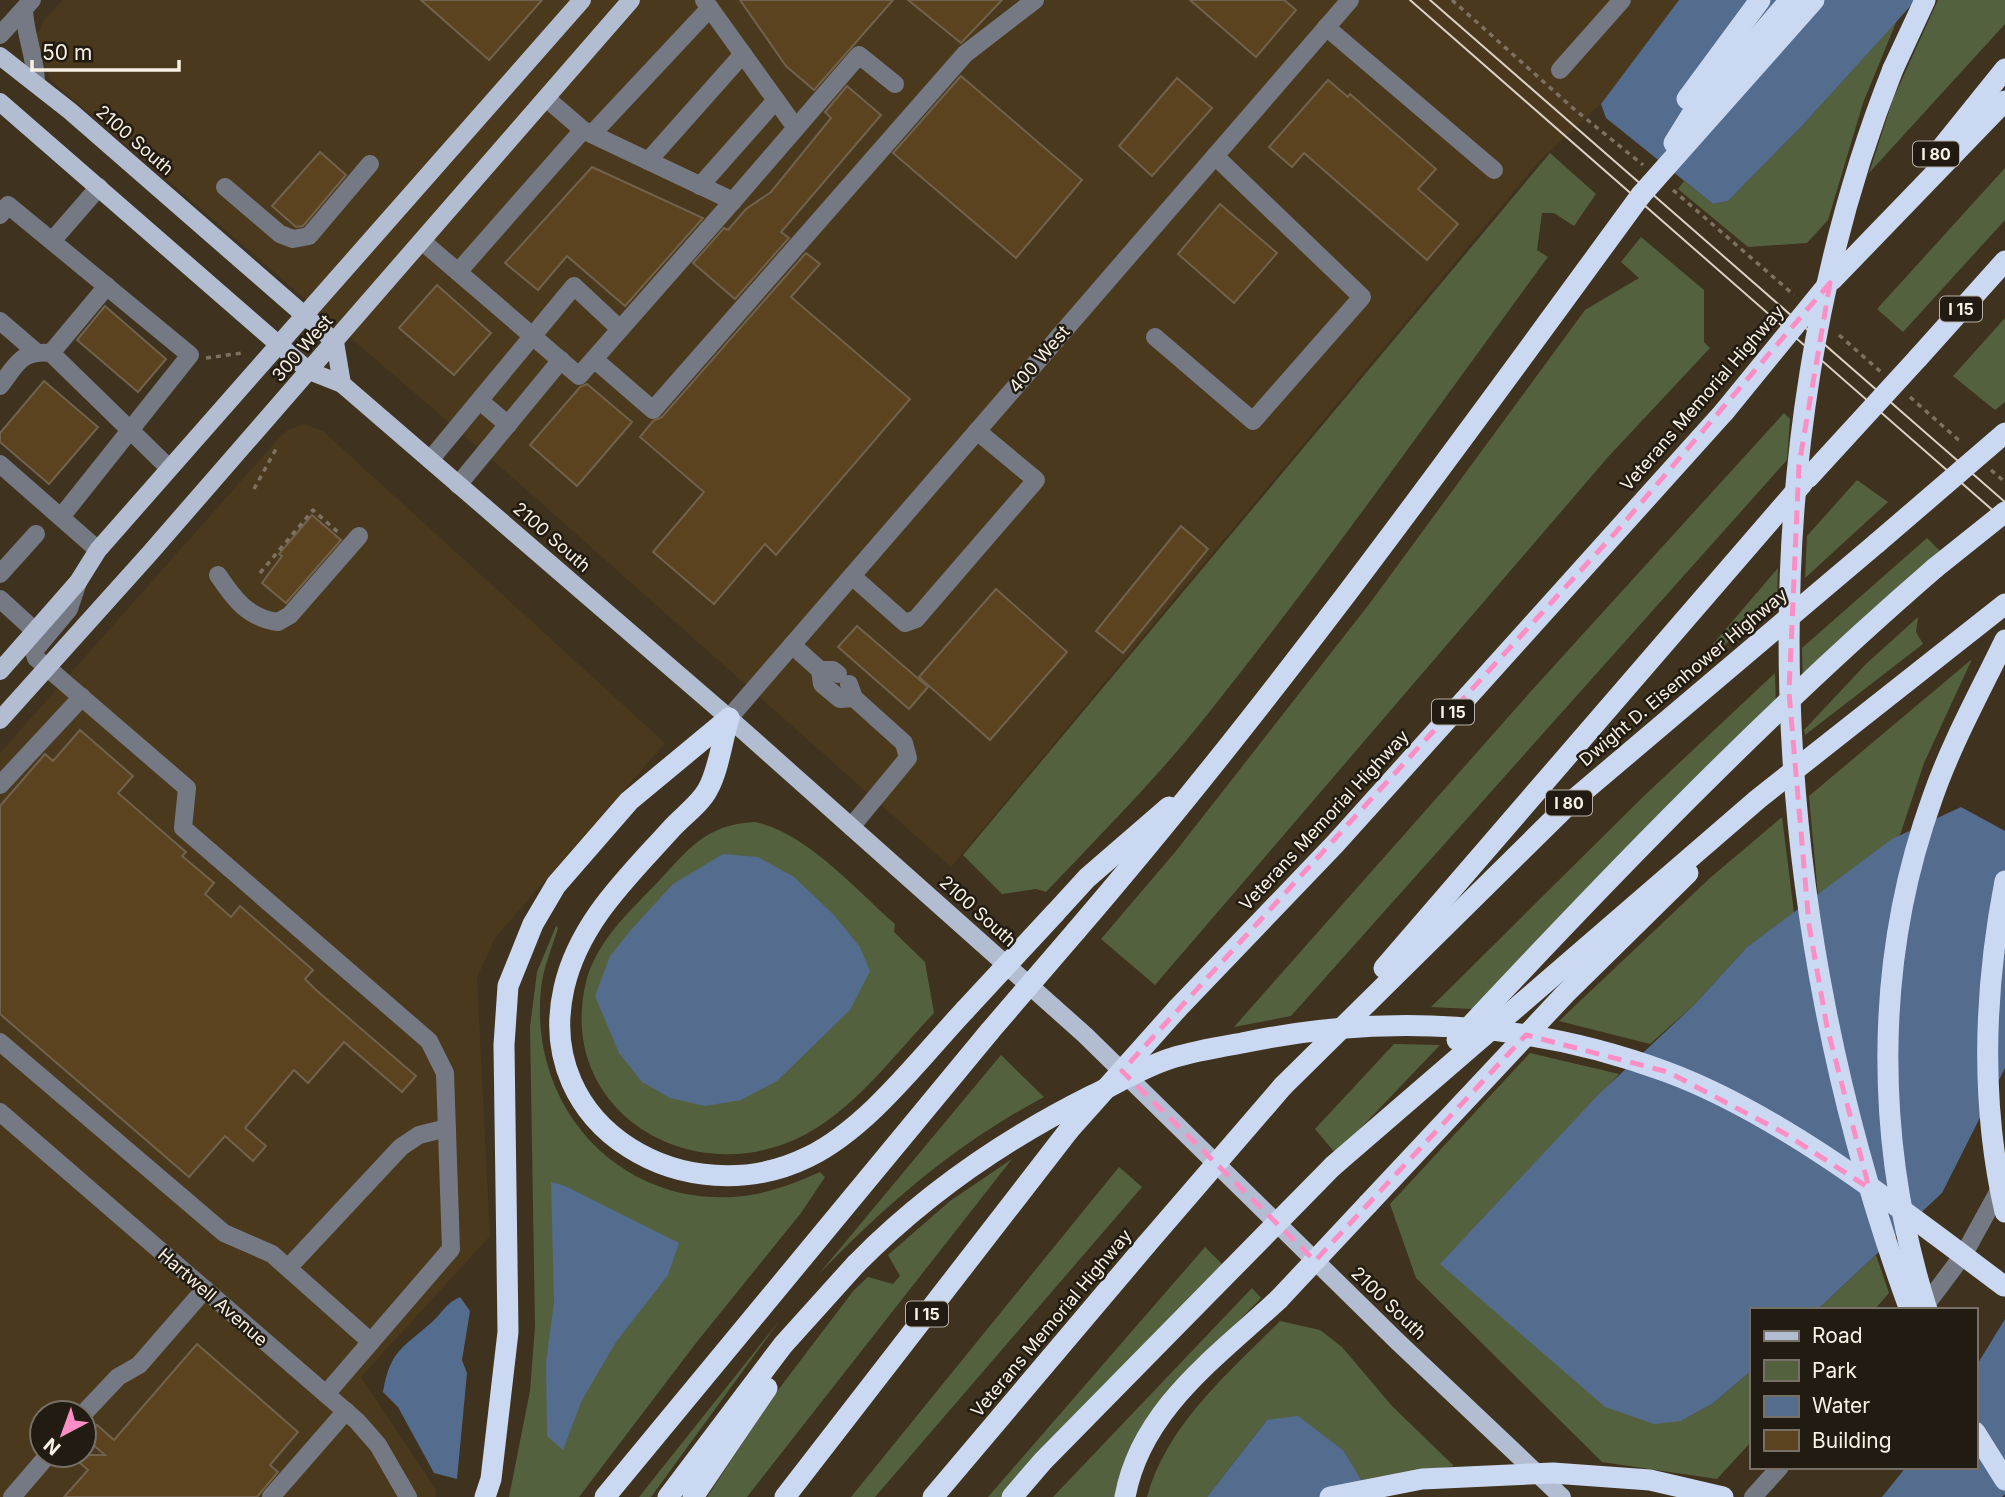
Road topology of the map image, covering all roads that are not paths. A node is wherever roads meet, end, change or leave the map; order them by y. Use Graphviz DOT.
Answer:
graph roads {
  1 [pos="582,0"];
  2 [pos="631,0"];
  3 [pos="1035,0"];
  4 [pos="1350,0"];
  5 [pos="1622,0"];
  6 [pos="1760,0"];
  7 [pos="1790,0"];
  8 [pos="1814,0"];
  9 [pos="1925,0"];
  10 [pos="707,4"];
  11 [pos="28,5"];
  12 [pos="1326,27"];
  13 [pos="0,35"];
  14 [pos="743,54"];
  15 [pos="0,56"];
  16 [pos="2005,69"];
  17 [pos="1560,70"];
  18 [pos="36,83"];
  19 [pos="895,84"];
  20 [pos="546,98"];
  21 [pos="776,100"];
  22 [pos="2005,101"];
  23 [pos="2,107"];
  24 [pos="796,128"];
  25 [pos="587,132"];
  26 [pos="1215,156"];
  27 [pos="648,161"];
  28 [pos="370,164"];
  29 [pos="1494,170"];
  30 [pos="700,186"];
  31 [pos="99,187"];
  32 [pos="225,187"];
  33 [pos="1641,195"];
  34 [pos="733,201"];
  35 [pos="3,204"];
  36 [pos="1867,240"];
  37 [pos="52,242"];
  38 [pos="422,242"];
  39 [pos="2005,261"];
  40 [pos="458,272"];
  41 [pos="107,286"];
  42 [pos="305,316"];
  43 [pos="0,321"];
  44 [pos="621,328"];
  45 [pos="534,337"];
  46 [pos="1155,337"];
  47 [pos="335,342"];
  48 [pos="279,344"];
  49 [pos="43,352"];
  50 [pos="594,359"];
  51 [pos="561,360"];
  52 [pos="309,371"];
  53 [pos="342,384"];
  54 [pos="0,386"];
  55 [pos="480,401"];
  56 [pos="508,425"];
  57 [pos="977,430"];
  58 [pos="129,431"];
  59 [pos="2005,433"];
  60 [pos="430,460"];
  61 [pos="0,464"];
  62 [pos="169,468"];
  63 [pos="458,485"];
  64 [pos="2005,512"];
  65 [pos="61,517"];
  66 [pos="36,534"];
  67 [pos="356,540"];
  68 [pos="98,550"];
  69 [pos="0,574"];
  70 [pos="218,575"];
  71 [pos="852,576"];
  72 [pos="78,582"];
  73 [pos="0,599"];
  74 [pos="2005,604"];
  75 [pos="35,631"];
  76 [pos="2005,640"];
  77 [pos="792,645"];
  78 [pos="47,666"];
  79 [pos="820,670"];
  80 [pos="0,671"];
  81 [pos="847,685"];
  82 [pos="82,697"];
  83 [pos="729,718"];
  84 [pos="0,720"];
  85 [pos="1215,766"];
  86 [pos="0,785"];
  87 [pos="1758,799"];
  88 [pos="851,827"];
  89 [pos="2005,881"];
  90 [pos="0,1042"];
  91 [pos="1283,1086"];
  92 [pos="2,1117"];
  93 [pos="1376,1126"];
  94 [pos="447,1128"];
  95 [pos="2005,1178"];
  96 [pos="2005,1212"];
  97 [pos="288,1268"];
  98 [pos="2005,1287"];
  99 [pos="205,1289"];
  100 [pos="832,1291"];
  101 [pos="1909,1308"];
  102 [pos="1925,1308"];
  103 [pos="1926,1308"];
  104 [pos="370,1342"];
  105 [pos="326,1394"];
  106 [pos="97,1399"];
  107 [pos="346,1411"];
  108 [pos="1977,1435"];
  109 [pos="36,1469"];
  110 [pos="1778,1469"];
  111 [pos="2005,1480"];
  112 [pos="12,1497"];
  113 [pos="271,1497"];
  114 [pos="408,1497"];
  115 [pos="485,1497"];
  116 [pos="605,1497"];
  117 [pos="668,1497"];
  118 [pos="693,1497"];
  119 [pos="785,1497"];
  120 [pos="933,1497"];
  121 [pos="1012,1497"];
  122 [pos="1125,1497"];
  123 [pos="1330,1497"];
  124 [pos="1562,1497"];
  125 [pos="1723,1497"];
  126 [pos="1753,1497"];
  1 -- 42 [label="main road, 300 West"];
  2 -- 20 [label="main road, 300 West"];
  3 -- 50 [label="street"];
  4 -- 12 [label="street, 400 West"];
  5 -- 17 [label="street"];
  6 -- 33 [label="highway, bridge"];
  7 -- 33 [label="highway, bridge"];
  8 -- 33 [label="highway, bridge"];
  9 -- 101 [label="highway, bridge"];
  10 -- 14 [label="street"];
  10 -- 25 [label="street"];
  11 -- 13 [label="street"];
  11 -- 18 [label="street"];
  12 -- 26 [label="street, 400 West"];
  12 -- 29 [label="street"];
  14 -- 21 [label="street"];
  14 -- 27 [label="street"];
  15 -- 18 [label="main road, 2100 South"];
  16 -- 36 [label="highway, I 80"];
  18 -- 42 [label="main road, 2100 South"];
  19 -- 24 [label="street"];
  20 -- 25 [label="street"];
  20 -- 38 [label="main road, 300 West"];
  21 -- 24 [label="street"];
  21 -- 30 [label="street"];
  22 -- 36 [label="highway, Veterans Memorial Highway / I 15"];
  23 -- 31 [label="main road, 2100 South"];
  24 -- 34 [label="street"];
  25 -- 27 [label="street"];
  25 -- 40 [label="street"];
  26 -- 46 [label="street"];
  26 -- 57 [label="street, 400 West"];
  27 -- 30 [label="street"];
  28 -- 32 [label="street"];
  30 -- 34 [label="street"];
  31 -- 37 [label="street"];
  31 -- 48 [label="main road, 2100 South"];
  33 -- 85 [label="highway"];
  34 -- 44 [label="street"];
  35 -- 37 [label="street"];
  36 -- 119 [label="highway, Veterans Memorial Highway / I 15, bridge"];
  37 -- 41 [label="street"];
  38 -- 40 [label="street"];
  38 -- 47 [label="main road, 300 West"];
  39 -- 91 [label="highway, Veterans Memorial Highway / I 15, bridge"];
  40 -- 45 [label="street"];
  41 -- 49 [label="street"];
  41 -- 58 [label="street"];
  42 -- 47 [label="main road, 2100 South"];
  42 -- 48 [label="main road, 300 West"];
  43 -- 49 [label="street"];
  44 -- 45 [label="street"];
  44 -- 50 [label="street"];
  45 -- 51 [label="street"];
  45 -- 55 [label="street"];
  47 -- 52 [label="main road, 300 West"];
  47 -- 53 [label="main road"];
  48 -- 52 [label="main road, 2100 South"];
  48 -- 62 [label="main road, 300 West"];
  49 -- 54 [label="street"];
  49 -- 58 [label="street"];
  50 -- 51 [label="street"];
  51 -- 56 [label="street"];
  52 -- 53 [label="main road, 2100 South"];
  52 -- 78 [label="main road, 300 West"];
  53 -- 60 [label="main road, 2100 South"];
  55 -- 56 [label="street"];
  55 -- 60 [label="street"];
  56 -- 63 [label="street"];
  57 -- 71 [label="street, 400 West"];
  57 -- 71 [label="street"];
  58 -- 62 [label="street"];
  58 -- 65 [label="street"];
  59 -- 91 [label="highway, Dwight D. Eisenhower Highway / I 80, bridge"];
  60 -- 63 [label="main road, 2100 South"];
  61 -- 65 [label="street"];
  62 -- 68 [label="main road, 300 West"];
  63 -- 83 [label="main road, 2100 South"];
  64 -- 93 [label="highway, bridge"];
  65 -- 68 [label="street"];
  66 -- 69 [label="street"];
  67 -- 70 [label="street"];
  68 -- 72 [label="main road, 300 West"];
  71 -- 77 [label="street, 400 West"];
  72 -- 75 [label="main road, 300 West"];
  72 -- 78 [label="street"];
  73 -- 75 [label="street"];
  74 -- 87 [label="highway"];
  75 -- 80 [label="main road, 300 West"];
  76 -- 102 [label="highway, bridge"];
  77 -- 79 [label="street"];
  77 -- 83 [label="street, 400 West"];
  78 -- 82 [label="street"];
  78 -- 84 [label="main road, 300 West"];
  79 -- 81 [label="street"];
  79 -- 81 [label="street"];
  81 -- 88 [label="street"];
  82 -- 86 [label="street"];
  82 -- 94 [label="street"];
  83 -- 85 [label="highway, bridge"];
  83 -- 88 [label="main road, 2100 South"];
  83 -- 115 [label="highway"];
  85 -- 116 [label="highway, bridge"];
  87 -- 93 [label="highway"];
  87 -- 122 [label="highway, bridge"];
  88 -- 124 [label="main road, 2100 South"];
  89 -- 96 [label="highway, bridge"];
  90 -- 97 [label="street"];
  91 -- 120 [label="highway, Veterans Memorial Highway / I 15, bridge"];
  92 -- 99 [label="street, Hartwell Avenue"];
  93 -- 121 [label="highway, bridge"];
  94 -- 97 [label="street"];
  94 -- 104 [label="street"];
  95 -- 103 [label="street"];
  97 -- 104 [label="street"];
  98 -- 100 [label="highway, bridge"];
  99 -- 105 [label="street, Hartwell Avenue"];
  99 -- 106 [label="street"];
  100 -- 117 [label="highway"];
  100 -- 118 [label="highway"];
  104 -- 105 [label="street"];
  105 -- 107 [label="street, Hartwell Avenue"];
  107 -- 113 [label="street"];
  107 -- 114 [label="street, Hartwell Avenue"];
  108 -- 111 [label="highway"];
  109 -- 112 [label="street"];
  110 -- 126 [label="street"];
  123 -- 125 [label="highway, bridge"];
}
